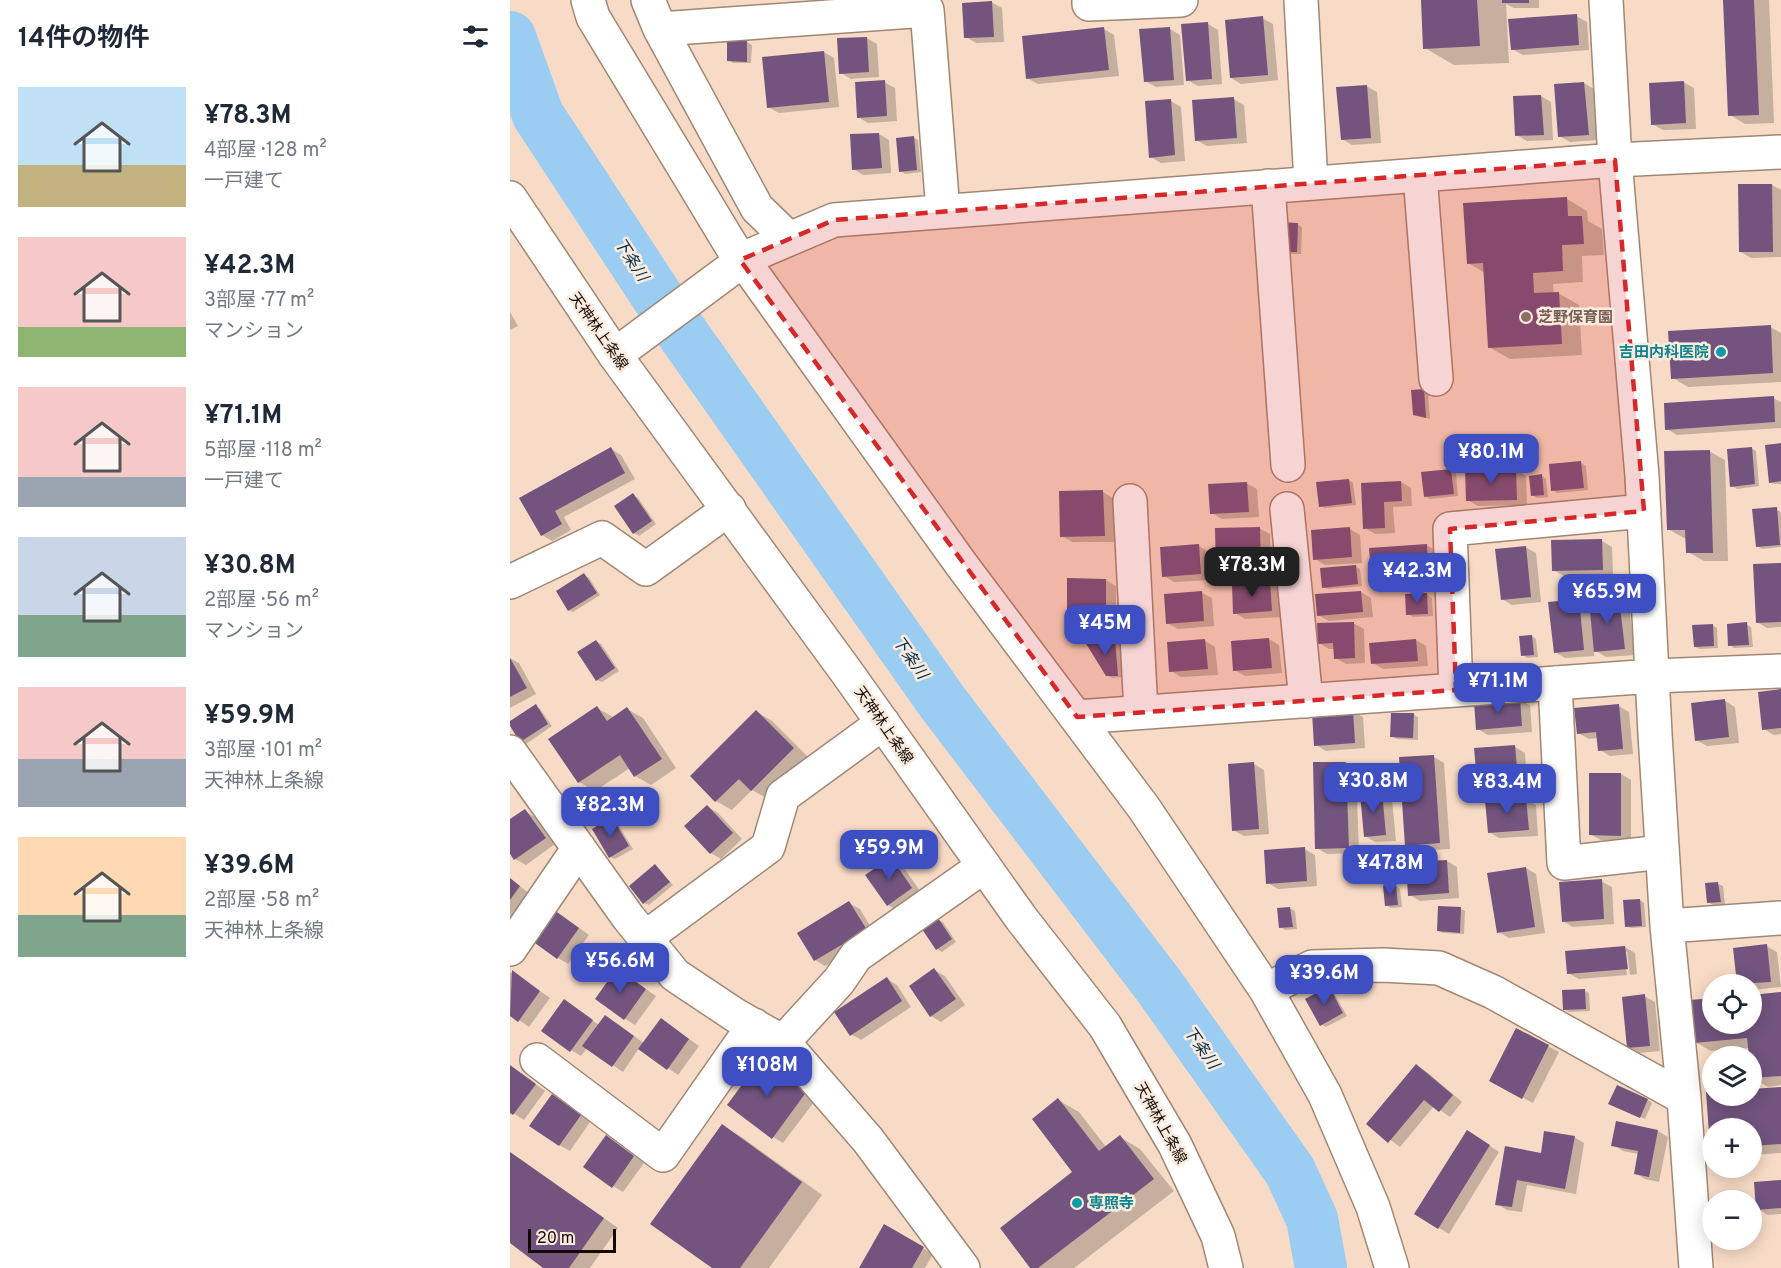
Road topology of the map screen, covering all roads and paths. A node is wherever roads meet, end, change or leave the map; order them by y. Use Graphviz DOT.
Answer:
graph roads {
  1 [pos="588,0"];
  2 [pos="1089,0"];
  3 [pos="1181,0"];
  4 [pos="1301,0"];
  5 [pos="1606,0"];
  6 [pos="654,14"];
  7 [pos="1781,152"];
  8 [pos="1615,160"];
  9 [pos="1420,175"];
  10 [pos="1311,183"];
  11 [pos="1268,186"];
  12 [pos="510,198"];
  13 [pos="943,211"];
  14 [pos="789,239"];
  15 [pos="739,262"];
  16 [pos="615,356"];
  17 [pos="1436,379"];
  18 [pos="1288,465"];
  19 [pos="1130,501"];
  20 [pos="1287,508"];
  21 [pos="729,509"];
  22 [pos="1644,511"];
  23 [pos="510,582"];
  24 [pos="1781,671"];
  25 [pos="1653,676"];
  26 [pos="1555,683"];
  27 [pos="1456,690"];
  28 [pos="1306,701"];
  29 [pos="1141,712"];
  30 [pos="1077,717"];
  31 [pos="883,723"];
  32 [pos="510,752"];
  33 [pos="579,849"];
  34 [pos="1662,852"];
  35 [pos="984,866"];
  36 [pos="1781,918"];
  37 [pos="1667,926"];
  38 [pos="645,938"];
  39 [pos="510,949"];
  40 [pos="1266,990"];
  41 [pos="754,1025"];
  42 [pos="783,1042"];
  43 [pos="537,1060"];
  44 [pos="1684,1098"];
  45 [pos="963,1268"];
  46 [pos="1226,1268"];
  47 [pos="1392,1268"];
  48 [pos="1696,1268"];
  1 -- 15 [label="street"];
  2 -- 3 [label="street"];
  4 -- 10 [label="street"];
  5 -- 8 [label="street"];
  6 -- 13 [label="street"];
  6 -- 14 [label="street"];
  7 -- 8 [label="street"];
  8 -- 9 [label="street"];
  8 -- 22 [label="street"];
  9 -- 10 [label="street"];
  9 -- 17 [label="street"];
  10 -- 11 [label="street"];
  11 -- 13 [label="street"];
  11 -- 18 [label="street"];
  12 -- 16 [label="street, 天神林上条線"];
  13 -- 14 [label="street"];
  14 -- 15 [label="street"];
  15 -- 16 [label="street"];
  15 -- 30 [label="street"];
  16 -- 21 [label="street, 天神林上条線"];
  19 -- 29 [label="street"];
  20 -- 28 [label="street"];
  21 -- 23 [label="street"];
  21 -- 31 [label="street, 天神林上条線"];
  22 -- 25 [label="street"];
  22 -- 27 [label="street"];
  24 -- 25 [label="street"];
  25 -- 26 [label="street"];
  25 -- 34 [label="street"];
  26 -- 27 [label="street"];
  26 -- 34 [label="street"];
  27 -- 28 [label="street"];
  28 -- 29 [label="street"];
  29 -- 30 [label="street"];
  30 -- 40 [label="street"];
  31 -- 35 [label="street, 天神林上条線"];
  31 -- 38 [label="street"];
  32 -- 33 [label="street"];
  33 -- 38 [label="street"];
  33 -- 39 [label="street"];
  34 -- 37 [label="street"];
  35 -- 42 [label="street"];
  35 -- 46 [label="street, 天神林上条線"];
  36 -- 37 [label="street"];
  37 -- 44 [label="street"];
  38 -- 41 [label="street"];
  40 -- 44 [label="street"];
  40 -- 47 [label="street"];
  41 -- 42 [label="street"];
  41 -- 43 [label="street"];
  42 -- 45 [label="street"];
  44 -- 48 [label="street"];
}
